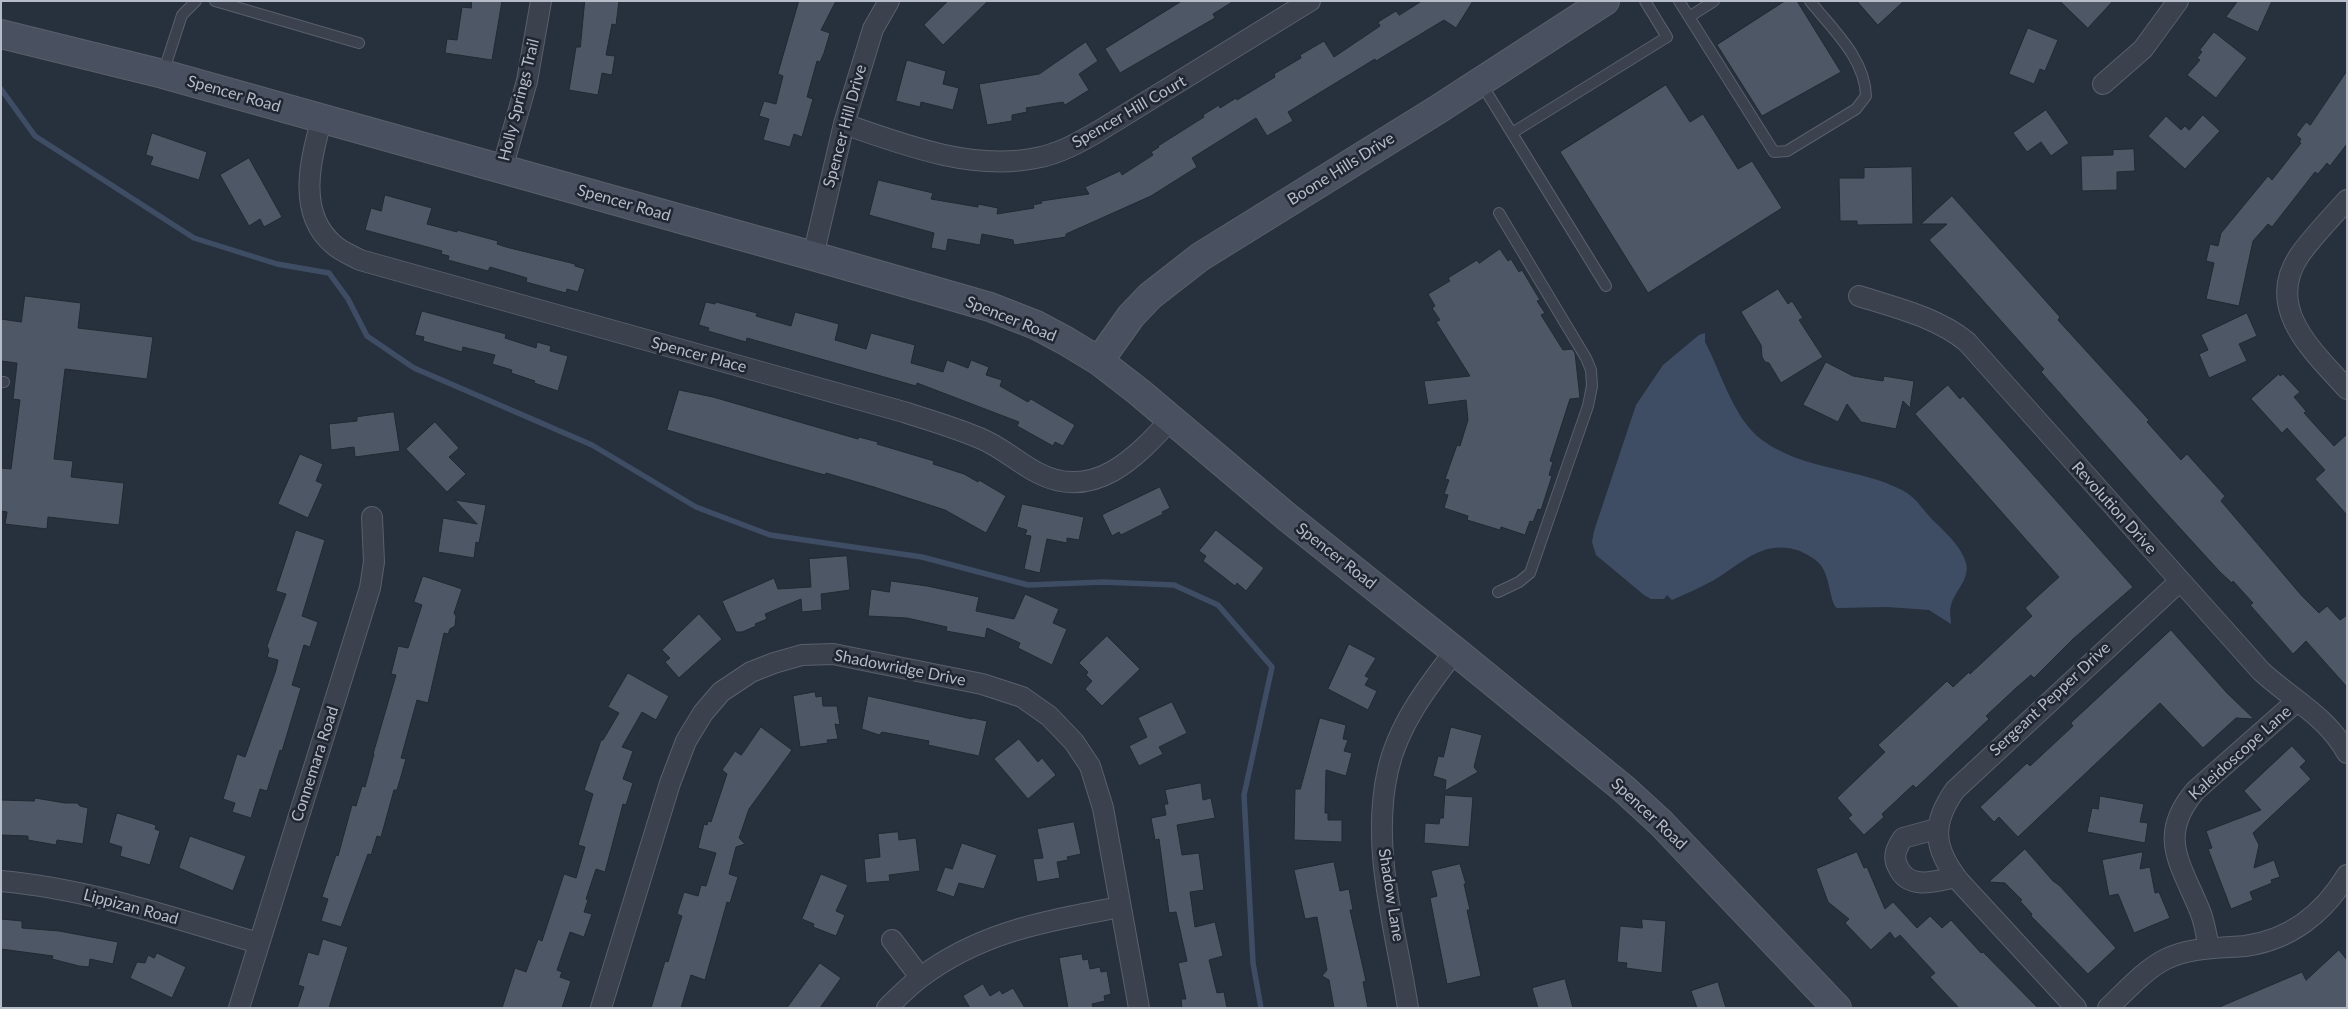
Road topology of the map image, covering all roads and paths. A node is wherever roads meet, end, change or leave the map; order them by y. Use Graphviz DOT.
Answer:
graph roads {
  1 [pos="196,1"];
  2 [pos="215,1"];
  3 [pos="541,1"];
  4 [pos="889,1"];
  5 [pos="1310,1"];
  6 [pos="1645,1"];
  7 [pos="1679,1"];
  8 [pos="1714,1"];
  9 [pos="1810,1"];
  10 [pos="2178,1"];
  11 [pos="1603,2"];
  12 [pos="1689,17"];
  13 [pos="1,34"];
  14 [pos="359,42"];
  15 [pos="163,74"];
  16 [pos="1480,82"];
  17 [pos="2103,84"];
  18 [pos="322,118"];
  19 [pos="844,124"];
  20 [pos="1512,133"];
  21 [pos="502,169"];
  22 [pos="2347,200"];
  23 [pos="1499,213"];
  24 [pos="813,256"];
  25 [pos="1606,286"];
  26 [pos="1859,296"];
  27 [pos="1099,361"];
  28 [pos="2347,389"];
  29 [pos="1171,419"];
  30 [pos="372,517"];
  31 [pos="2180,581"];
  32 [pos="1498,592"];
  33 [pos="1455,650"];
  34 [pos="2297,701"];
  35 [pos="2347,754"];
  36 [pos="1936,829"];
  37 [pos="2347,875"];
  38 [pos="1956,877"];
  39 [pos="1,881"];
  40 [pos="1120,907"];
  41 [pos="892,940"];
  42 [pos="258,943"];
  43 [pos="2209,948"];
  44 [pos="920,977"];
  45 [pos="239,1008"];
  46 [pos="601,1008"];
  47 [pos="887,1008"];
  48 [pos="1139,1008"];
  49 [pos="1408,1008"];
  50 [pos="1837,1008"];
  51 [pos="2076,1008"];
  52 [pos="2108,1008"];
  1 -- 15 [label="lane"];
  2 -- 14 [label="lane"];
  3 -- 21 [label="street, Holly Springs Trail"];
  4 -- 19 [label="street, Spencer Hill Drive"];
  5 -- 19 [label="street, Spencer Hill Court"];
  6 -- 20 [label="lane"];
  7 -- 12 [label="lane"];
  8 -- 12 [label="lane"];
  9 -- 12 [label="lane"];
  10 -- 17 [label="street"];
  11 -- 16 [label="main road, Boone Hills Drive"];
  13 -- 15 [label="main road, Spencer Road"];
  15 -- 18 [label="main road, Spencer Road"];
  16 -- 20 [label="lane"];
  16 -- 27 [label="main road, Boone Hills Drive"];
  18 -- 21 [label="main road, Spencer Road"];
  18 -- 29 [label="street, Spencer Place"];
  19 -- 24 [label="street, Spencer Hill Drive"];
  20 -- 25 [label="lane"];
  21 -- 24 [label="main road, Spencer Road"];
  22 -- 28 [label="street"];
  23 -- 32 [label="lane"];
  24 -- 27 [label="main road, Spencer Road"];
  26 -- 31 [label="street, Revolution Drive"];
  27 -- 29 [label="main road, Spencer Road"];
  29 -- 33 [label="main road, Spencer Road"];
  30 -- 42 [label="street, Connemara Road"];
  31 -- 34 [label="street, Revolution Drive"];
  31 -- 36 [label="street, Sergeant Pepper Drive"];
  33 -- 49 [label="street, Shadow Lane"];
  33 -- 50 [label="main road, Spencer Road"];
  34 -- 35 [label="street, Revolution Drive"];
  34 -- 43 [label="street, Kaleidoscope Lane"];
  36 -- 38 [label="street"];
  36 -- 38 [label="street"];
  37 -- 43 [label="street"];
  38 -- 51 [label="street"];
  39 -- 42 [label="street, Lippizan Road"];
  40 -- 44 [label="street"];
  40 -- 46 [label="street, Shadowridge Drive"];
  40 -- 48 [label="street, Shadowridge Drive"];
  41 -- 44 [label="street"];
  42 -- 45 [label="street, Connemara Road"];
  43 -- 52 [label="street"];
  44 -- 47 [label="street"];
}
